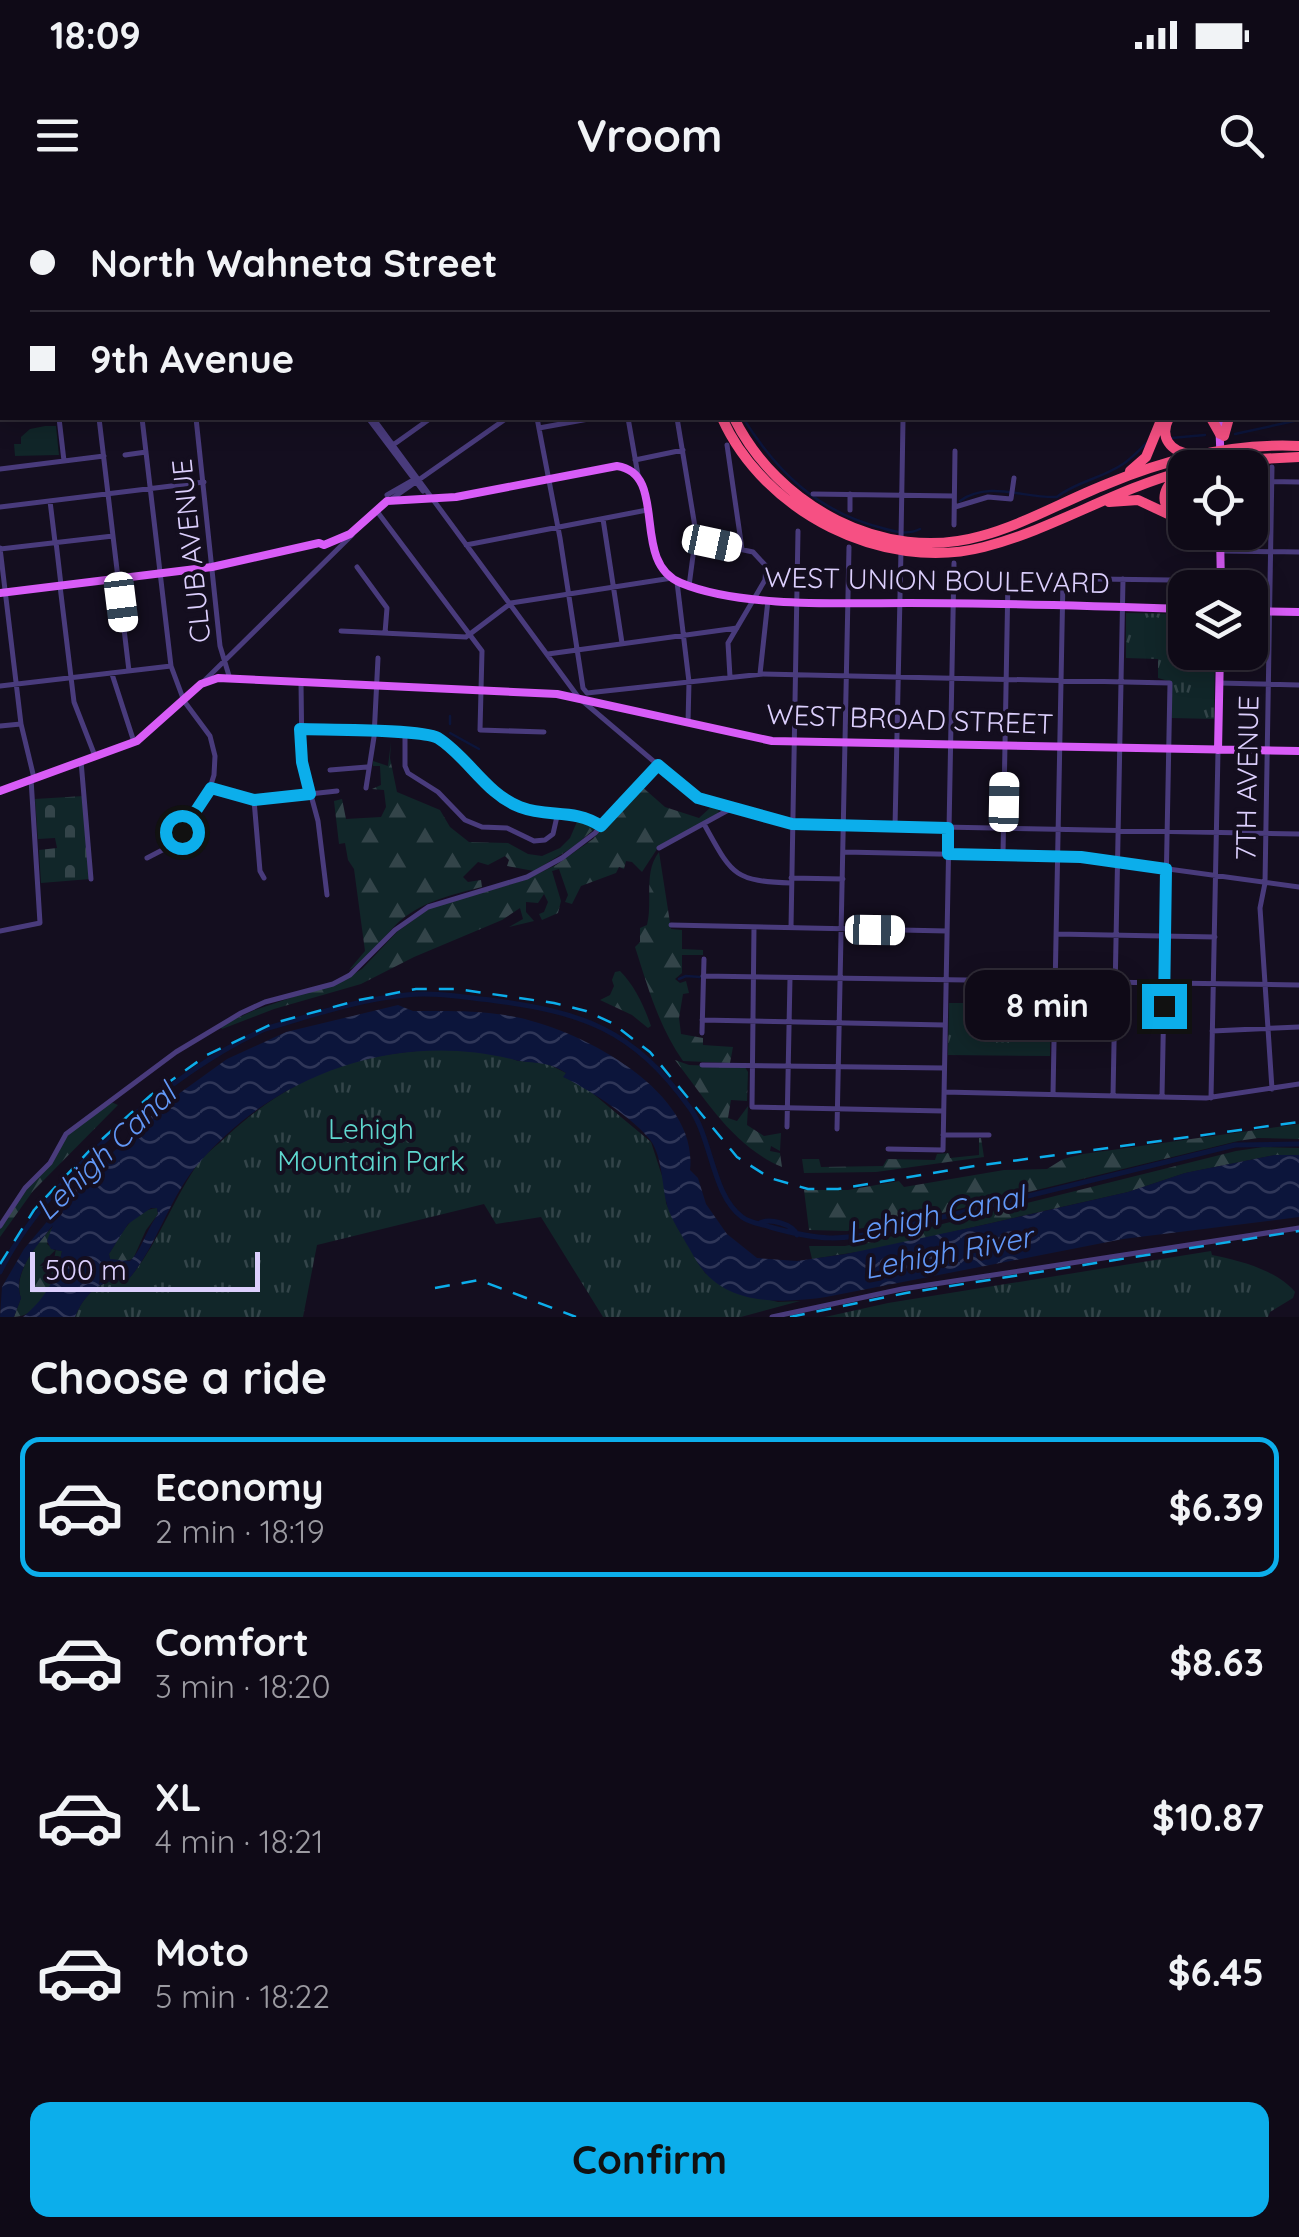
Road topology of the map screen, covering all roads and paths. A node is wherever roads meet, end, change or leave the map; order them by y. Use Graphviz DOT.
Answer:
graph roads {
  1 [pos="59,420"];
  2 [pos="99,420"];
  3 [pos="142,420"];
  4 [pos="196,420"];
  5 [pos="371,420"];
  6 [pos="372,420"];
  7 [pos="428,420"];
  8 [pos="504,420"];
  9 [pos="537,420"];
  10 [pos="583,420"];
  11 [pos="628,420"];
  12 [pos="678,420"];
  13 [pos="723,420"];
  14 [pos="735,420"];
  15 [pos="904,420"];
  16 [pos="1165,420"];
  17 [pos="1166,420"];
  18 [pos="1220,420"];
  19 [pos="539,428"];
  20 [pos="1222,435"];
  21 [pos="1299,444"];
  22 [pos="393,445"];
  23 [pos="727,445"];
  24 [pos="1232,449"];
  25 [pos="683,450"];
  26 [pos="1222,450"];
  27 [pos="955,451"];
  28 [pos="146,452"];
  29 [pos="125,455"];
  30 [pos="104,456"];
  31 [pos="1299,456"];
  32 [pos="1268,458"];
  33 [pos="635,460"];
  34 [pos="64,461"];
  35 [pos="1272,467"];
  36 [pos="0,469"];
  37 [pos="638,476"];
  38 [pos="1168,477"];
  39 [pos="549,478"];
  40 [pos="1014,478"];
  41 [pos="416,480"];
  42 [pos="204,482"];
  43 [pos="1268,482"];
  44 [pos="1272,482"];
  45 [pos="1299,482"];
  46 [pos="1104,484"];
  47 [pos="150,489"];
  48 [pos="108,494"];
  49 [pos="813,494"];
  50 [pos="850,494"];
  51 [pos="902,495"];
  52 [pos="954,496"];
  53 [pos="390,497"];
  54 [pos="448,498"];
  55 [pos="432,499"];
  56 [pos="50,501"];
  57 [pos="0,507"];
  58 [pos="954,507"];
  59 [pos="376,510"];
  60 [pos="647,510"];
  61 [pos="850,510"];
  62 [pos="442,513"];
  63 [pos="1168,514"];
  64 [pos="1060,518"];
  65 [pos="602,519"];
  66 [pos="954,525"];
  67 [pos="558,528"];
  68 [pos="355,530"];
  69 [pos="798,531"];
  70 [pos="113,536"];
  71 [pos="697,540"];
  72 [pos="55,542"];
  73 [pos="319,543"];
  74 [pos="466,545"];
  75 [pos="849,547"];
  76 [pos="0,549"];
  77 [pos="742,550"];
  78 [pos="1221,551"];
  79 [pos="1271,552"];
  80 [pos="1299,552"];
  81 [pos="954,563"];
  82 [pos="212,567"];
  83 [pos="357,567"];
  84 [pos="1221,570"];
  85 [pos="160,574"];
  86 [pos="118,578"];
  87 [pos="1008,578"];
  88 [pos="1097,578"];
  89 [pos="1122,579"];
  90 [pos="674,580"];
  91 [pos="1063,580"];
  92 [pos="1168,580"];
  93 [pos="61,586"];
  94 [pos="689,586"];
  95 [pos="614,588"];
  96 [pos="3,592"];
  97 [pos="570,594"];
  98 [pos="754,599"];
  99 [pos="768,600"];
  100 [pos="796,601"];
  101 [pos="848,602"];
  102 [pos="900,603"];
  103 [pos="510,604"];
  104 [pos="953,604"];
  105 [pos="1008,605"];
  106 [pos="1062,606"];
  107 [pos="1122,608"];
  108 [pos="1168,608"];
  109 [pos="1270,611"];
  110 [pos="1299,612"];
  111 [pos="737,628"];
  112 [pos="341,632"];
  113 [pos="386,633"];
  114 [pos="469,634"];
  115 [pos="684,634"];
  116 [pos="11,639"];
  117 [pos="0,640"];
  118 [pos="622,643"];
  119 [pos="578,650"];
  120 [pos="548,654"];
  121 [pos="378,658"];
  122 [pos="223,661"];
  123 [pos="171,666"];
  124 [pos="1219,670"];
  125 [pos="129,671"];
  126 [pos="112,673"];
  127 [pos="760,674"];
  128 [pos="795,675"];
  129 [pos="847,676"];
  130 [pos="730,677"];
  131 [pos="899,677"];
  132 [pos="71,678"];
  133 [pos="952,678"];
  134 [pos="228,679"];
  135 [pos="1006,679"];
  136 [pos="1061,680"];
  137 [pos="302,682"];
  138 [pos="689,682"];
  139 [pos="1121,682"];
  140 [pos="1219,683"];
  141 [pos="16,684"];
  142 [pos="1268,684"];
  143 [pos="1299,684"];
  144 [pos="376,685"];
  145 [pos="0,686"];
  146 [pos="199,687"];
  147 [pos="180,690"];
  148 [pos="481,690"];
  149 [pos="579,698"];
  150 [pos="184,701"];
  151 [pos="601,703"];
  152 [pos="596,712"];
  153 [pos="688,722"];
  154 [pos="22,724"];
  155 [pos="0,726"];
  156 [pos="300,729"];
  157 [pos="374,732"];
  158 [pos="544,732"];
  159 [pos="405,733"];
  160 [pos="134,742"];
  161 [pos="794,742"];
  162 [pos="845,743"];
  163 [pos="897,744"];
  164 [pos="951,745"];
  165 [pos="1005,746"];
  166 [pos="1060,746"];
  167 [pos="1120,748"];
  168 [pos="1169,749"];
  169 [pos="1218,750"];
  170 [pos="1267,750"];
  171 [pos="1299,751"];
  172 [pos="94,756"];
  173 [pos="81,761"];
  174 [pos="658,765"];
  175 [pos="367,767"];
  176 [pos="330,770"];
  177 [pos="33,779"];
  178 [pos="211,788"];
  179 [pos="366,788"];
  180 [pos="0,791"];
  181 [pos="336,791"];
  182 [pos="310,794"];
  183 [pos="254,800"];
  184 [pos="732,808"];
  185 [pos="558,812"];
  186 [pos="792,812"];
  187 [pos="781,821"];
  188 [pos="704,824"];
  189 [pos="792,824"];
  190 [pos="601,826"];
  191 [pos="844,826"];
  192 [pos="896,827"];
  193 [pos="948,828"];
  194 [pos="1003,829"];
  195 [pos="1058,830"];
  196 [pos="1118,831"];
  197 [pos="1167,832"];
  198 [pos="1216,832"];
  199 [pos="1266,834"];
  200 [pos="1299,834"];
  201 [pos="659,848"];
  202 [pos="844,852"];
  203 [pos="948,854"];
  204 [pos="1003,856"];
  205 [pos="1057,856"];
  206 [pos="147,858"];
  207 [pos="1117,862"];
  208 [pos="1166,869"];
  209 [pos="1216,875"];
  210 [pos="264,878"];
  211 [pos="91,879"];
  212 [pos="843,879"];
  213 [pos="791,880"];
  214 [pos="1265,883"];
  215 [pos="1299,888"];
  216 [pos="327,895"];
  217 [pos="671,925"];
  218 [pos="754,927"];
  219 [pos="791,928"];
  220 [pos="842,929"];
  221 [pos="0,930"];
  222 [pos="947,931"];
  223 [pos="1056,934"];
  224 [pos="1116,934"];
  225 [pos="1165,935"];
  226 [pos="1214,936"];
  227 [pos="704,959"];
  228 [pos="703,976"];
  229 [pos="753,977"];
  230 [pos="790,978"];
  231 [pos="841,978"];
  232 [pos="946,981"];
  233 [pos="1055,983"];
  234 [pos="1115,984"];
  235 [pos="1164,985"];
  236 [pos="1299,985"];
  237 [pos="1214,986"];
  238 [pos="1266,987"];
  239 [pos="702,1020"];
  240 [pos="752,1021"];
  241 [pos="789,1022"];
  242 [pos="840,1022"];
  243 [pos="945,1025"];
  244 [pos="1299,1026"];
  245 [pos="1268,1028"];
  246 [pos="1212,1031"];
  247 [pos="702,1033"];
  248 [pos="702,1064"];
  249 [pos="752,1065"];
  250 [pos="788,1065"];
  251 [pos="839,1066"];
  252 [pos="944,1068"];
  253 [pos="1299,1084"];
  254 [pos="1272,1090"];
  255 [pos="944,1092"];
  256 [pos="1052,1094"];
  257 [pos="1113,1096"];
  258 [pos="1162,1097"];
  259 [pos="1211,1098"];
  260 [pos="787,1108"];
  261 [pos="838,1109"];
  262 [pos="943,1111"];
  263 [pos="787,1127"];
  264 [pos="838,1129"];
  265 [pos="943,1135"];
  266 [pos="990,1135"];
  267 [pos="888,1149"];
  268 [pos="0,1226"];
  269 [pos="1299,1228"];
  270 [pos="772,1317"];
  1 -- 34 [label="street"];
  2 -- 30 [label="street"];
  3 -- 28 [label="street"];
  4 -- 42 [label="street, CLUB AVENUE"];
  5 -- 41 [label="street"];
  6 -- 22 [label="street"];
  7 -- 22 [label="street"];
  8 -- 41 [label="street"];
  9 -- 19 [label="street"];
  10 -- 19 [label="street"];
  11 -- 33 [label="street"];
  12 -- 25 [label="street"];
  13 -- 64 [label="highway"];
  14 -- 46 [label="highway"];
  15 -- 51 [label="street"];
  16 -- 46 [label="highway"];
  17 -- 24 [label="highway"];
  18 -- 20 [label="highway"];
  19 -- 39 [label="street"];
  20 -- 26 [label="main road"];
  21 -- 24 [label="highway"];
  22 -- 41 [label="street"];
  23 -- 77 [label="street"];
  24 -- 46 [label="highway"];
  25 -- 33 [label="street"];
  25 -- 71 [label="street"];
  27 -- 52 [label="street"];
  28 -- 29 [label="street"];
  28 -- 47 [label="street"];
  30 -- 34 [label="street"];
  30 -- 48 [label="street"];
  31 -- 32 [label="highway"];
  33 -- 37 [label="street"];
  34 -- 36 [label="street"];
  35 -- 44 [label="street, 7TH AVENUE"];
  37 -- 39 [label="main road"];
  37 -- 60 [label="main road"];
  38 -- 64 [label="highway"];
  39 -- 54 [label="main road"];
  39 -- 67 [label="street"];
  40 -- 58 [label="street"];
  41 -- 53 [label="street"];
  41 -- 55 [label="street"];
  42 -- 47 [label="street"];
  42 -- 82 [label="street, CLUB AVENUE"];
  43 -- 44 [label="street"];
  44 -- 45 [label="street"];
  44 -- 79 [label="street, 7TH AVENUE"];
  47 -- 48 [label="street"];
  47 -- 85 [label="street"];
  48 -- 56 [label="street"];
  48 -- 70 [label="street"];
  49 -- 50 [label="street"];
  50 -- 51 [label="street"];
  50 -- 61 [label="street"];
  51 -- 52 [label="street"];
  51 -- 102 [label="street"];
  52 -- 58 [label="street"];
  53 -- 55 [label="main road"];
  53 -- 59 [label="main road"];
  53 -- 73 [label="main road"];
  54 -- 55 [label="main road"];
  54 -- 62 [label="street"];
  55 -- 62 [label="street"];
  56 -- 57 [label="street"];
  56 -- 72 [label="street"];
  58 -- 66 [label="street"];
  59 -- 68 [label="main road"];
  59 -- 114 [label="street"];
  60 -- 65 [label="street"];
  60 -- 90 [label="main road"];
  62 -- 74 [label="street"];
  63 -- 64 [label="highway"];
  65 -- 67 [label="street"];
  65 -- 95 [label="street"];
  67 -- 74 [label="street"];
  67 -- 97 [label="street"];
  68 -- 73 [label="main road"];
  68 -- 122 [label="street"];
  69 -- 100 [label="street"];
  70 -- 72 [label="street"];
  70 -- 86 [label="street"];
  71 -- 77 [label="street"];
  71 -- 94 [label="street"];
  72 -- 76 [label="street"];
  72 -- 93 [label="street"];
  73 -- 82 [label="main road"];
  74 -- 103 [label="street"];
  75 -- 101 [label="street"];
  76 -- 96 [label="street"];
  77 -- 98 [label="street"];
  78 -- 79 [label="street"];
  78 -- 84 [label="main road"];
  79 -- 80 [label="street"];
  79 -- 109 [label="street, 7TH AVENUE"];
  81 -- 104 [label="street"];
  82 -- 85 [label="main road"];
  82 -- 122 [label="street, CLUB AVENUE"];
  83 -- 113 [label="street"];
  85 -- 86 [label="main road"];
  85 -- 123 [label="street"];
  86 -- 93 [label="main road"];
  86 -- 125 [label="street"];
  87 -- 105 [label="street"];
  88 -- 89 [label="street"];
  89 -- 92 [label="street"];
  89 -- 107 [label="street"];
  90 -- 94 [label="main road, WEST UNION BOULEVARD"];
  90 -- 95 [label="street"];
  90 -- 115 [label="street"];
  91 -- 106 [label="street"];
  93 -- 96 [label="main road"];
  93 -- 132 [label="street"];
  94 -- 98 [label="main road, WEST UNION BOULEVARD"];
  95 -- 97 [label="street"];
  95 -- 118 [label="street"];
  96 -- 116 [label="street"];
  97 -- 103 [label="street"];
  97 -- 119 [label="street"];
  98 -- 99 [label="main road, WEST UNION BOULEVARD"];
  98 -- 111 [label="street"];
  99 -- 100 [label="main road, WEST UNION BOULEVARD"];
  99 -- 127 [label="street"];
  100 -- 101 [label="main road, WEST UNION BOULEVARD"];
  100 -- 128 [label="street"];
  101 -- 102 [label="main road, WEST UNION BOULEVARD"];
  101 -- 129 [label="street"];
  102 -- 104 [label="main road, WEST UNION BOULEVARD"];
  102 -- 131 [label="street"];
  103 -- 114 [label="street"];
  103 -- 120 [label="street"];
  104 -- 105 [label="main road, WEST UNION BOULEVARD"];
  104 -- 133 [label="street"];
  105 -- 106 [label="main road, WEST UNION BOULEVARD"];
  105 -- 135 [label="street"];
  106 -- 107 [label="main road, WEST UNION BOULEVARD"];
  106 -- 136 [label="street"];
  107 -- 108 [label="main road, WEST UNION BOULEVARD"];
  107 -- 139 [label="street"];
  109 -- 110 [label="main road"];
  109 -- 142 [label="street, 7TH AVENUE"];
  111 -- 115 [label="street"];
  111 -- 130 [label="street"];
  112 -- 113 [label="street"];
  113 -- 114 [label="street"];
  114 -- 148 [label="street"];
  115 -- 118 [label="street"];
  115 -- 138 [label="street"];
  116 -- 117 [label="street"];
  116 -- 141 [label="street"];
  118 -- 119 [label="street"];
  119 -- 120 [label="street"];
  119 -- 138 [label="street"];
  120 -- 149 [label="street"];
  121 -- 144 [label="street"];
  122 -- 134 [label="street, CLUB AVENUE"];
  122 -- 146 [label="street"];
  123 -- 125 [label="street"];
  123 -- 147 [label="street"];
  124 -- 140 [label="main road"];
  125 -- 126 [label="street"];
  126 -- 132 [label="street"];
  126 -- 160 [label="street"];
  127 -- 128 [label="street"];
  127 -- 130 [label="street"];
  128 -- 129 [label="street"];
  128 -- 161 [label="street"];
  129 -- 131 [label="street"];
  129 -- 162 [label="street"];
  130 -- 138 [label="street"];
  131 -- 133 [label="street"];
  131 -- 163 [label="street"];
  132 -- 141 [label="street"];
  132 -- 172 [label="street"];
  133 -- 135 [label="street"];
  133 -- 164 [label="street"];
  134 -- 137 [label="main road, WEST BROAD STREET"];
  134 -- 146 [label="main road, WEST BROAD STREET"];
  135 -- 136 [label="street"];
  135 -- 165 [label="street"];
  136 -- 139 [label="street"];
  136 -- 166 [label="street"];
  137 -- 144 [label="main road, WEST BROAD STREET"];
  137 -- 156 [label="street"];
  138 -- 153 [label="street"];
  139 -- 167 [label="street"];
  139 -- 168 [label="street"];
  140 -- 142 [label="street"];
  140 -- 169 [label="main road"];
  141 -- 145 [label="street"];
  141 -- 154 [label="street"];
  142 -- 143 [label="street"];
  142 -- 170 [label="street, 7TH AVENUE"];
  144 -- 148 [label="main road, WEST BROAD STREET"];
  144 -- 157 [label="street"];
  146 -- 147 [label="street"];
  146 -- 150 [label="main road"];
  147 -- 150 [label="street"];
  148 -- 149 [label="main road, WEST BROAD STREET"];
  148 -- 158 [label="street"];
  149 -- 151 [label="main road, WEST BROAD STREET"];
  149 -- 152 [label="street"];
  150 -- 160 [label="main road"];
  150 -- 178 [label="street"];
  151 -- 152 [label="street"];
  151 -- 153 [label="main road, WEST BROAD STREET"];
  152 -- 174 [label="street"];
  153 -- 161 [label="main road, WEST BROAD STREET"];
  154 -- 155 [label="street"];
  154 -- 177 [label="street"];
  156 -- 157 [label="street"];
  156 -- 182 [label="street"];
  157 -- 159 [label="street"];
  157 -- 175 [label="street"];
  159 -- 185 [label="street"];
  159 -- 185 [label="street"];
  160 -- 172 [label="main road"];
  161 -- 162 [label="main road, WEST BROAD STREET"];
  161 -- 186 [label="street"];
  162 -- 163 [label="main road, WEST BROAD STREET"];
  162 -- 191 [label="street"];
  163 -- 164 [label="main road, WEST BROAD STREET"];
  163 -- 192 [label="street"];
  164 -- 165 [label="main road, WEST BROAD STREET"];
  164 -- 193 [label="street"];
  165 -- 166 [label="main road, WEST BROAD STREET"];
  165 -- 194 [label="street"];
  166 -- 167 [label="main road, WEST BROAD STREET"];
  166 -- 195 [label="street"];
  167 -- 168 [label="main road, WEST BROAD STREET"];
  167 -- 196 [label="street"];
  168 -- 169 [label="main road, WEST BROAD STREET"];
  168 -- 197 [label="street"];
  169 -- 170 [label="main road, WEST BROAD STREET"];
  169 -- 198 [label="street"];
  170 -- 171 [label="main road, WEST BROAD STREET"];
  170 -- 199 [label="street, 7TH AVENUE"];
  172 -- 173 [label="main road"];
  173 -- 177 [label="main road"];
  173 -- 211 [label="street"];
  174 -- 184 [label="street"];
  174 -- 190 [label="street"];
  175 -- 176 [label="street"];
  175 -- 179 [label="street"];
  177 -- 180 [label="main road"];
  177 -- 221 [label="street"];
  178 -- 183 [label="street"];
  178 -- 206 [label="street"];
  181 -- 182 [label="street"];
  182 -- 183 [label="street"];
  182 -- 216 [label="street"];
  183 -- 210 [label="street"];
  184 -- 187 [label="street"];
  184 -- 188 [label="street"];
  185 -- 190 [label="street"];
  186 -- 187 [label="street"];
  186 -- 189 [label="street"];
  187 -- 189 [label="street"];
  188 -- 201 [label="street"];
  188 -- 213 [label="street"];
  189 -- 191 [label="street"];
  189 -- 213 [label="street"];
  190 -- 268 [label="street"];
  191 -- 192 [label="street"];
  191 -- 202 [label="street"];
  192 -- 193 [label="street"];
  193 -- 194 [label="street"];
  193 -- 203 [label="street"];
  194 -- 195 [label="street"];
  194 -- 204 [label="street"];
  195 -- 196 [label="street"];
  195 -- 205 [label="street"];
  196 -- 197 [label="street"];
  196 -- 207 [label="street"];
  197 -- 198 [label="street"];
  197 -- 208 [label="street"];
  198 -- 199 [label="street"];
  198 -- 209 [label="street"];
  199 -- 200 [label="street"];
  199 -- 214 [label="street, 7TH AVENUE"];
  202 -- 203 [label="street"];
  202 -- 212 [label="street"];
  203 -- 204 [label="street"];
  203 -- 222 [label="street"];
  204 -- 205 [label="street"];
  205 -- 207 [label="street"];
  205 -- 223 [label="street"];
  207 -- 208 [label="street"];
  207 -- 224 [label="street"];
  208 -- 209 [label="street"];
  208 -- 225 [label="street"];
  209 -- 214 [label="street"];
  209 -- 226 [label="street"];
  212 -- 213 [label="street"];
  212 -- 220 [label="street"];
  213 -- 219 [label="street"];
  214 -- 215 [label="street"];
  214 -- 238 [label="street, 7TH AVENUE"];
  217 -- 218 [label="street"];
  218 -- 219 [label="street"];
  218 -- 229 [label="street"];
  219 -- 220 [label="street"];
  220 -- 222 [label="street"];
  220 -- 231 [label="street"];
  222 -- 232 [label="street"];
  223 -- 224 [label="street"];
  223 -- 233 [label="street"];
  224 -- 225 [label="street"];
  224 -- 234 [label="street"];
  225 -- 226 [label="street"];
  225 -- 235 [label="street"];
  226 -- 237 [label="street"];
  227 -- 228 [label="street"];
  228 -- 229 [label="street"];
  228 -- 239 [label="street"];
  229 -- 230 [label="street"];
  229 -- 240 [label="street"];
  230 -- 231 [label="street"];
  230 -- 241 [label="street"];
  231 -- 232 [label="street"];
  231 -- 242 [label="street"];
  232 -- 233 [label="street"];
  232 -- 243 [label="street"];
  233 -- 234 [label="street"];
  233 -- 256 [label="street"];
  234 -- 235 [label="street"];
  234 -- 257 [label="street"];
  235 -- 237 [label="street"];
  235 -- 258 [label="street"];
  236 -- 238 [label="street"];
  237 -- 238 [label="street"];
  237 -- 246 [label="street"];
  238 -- 245 [label="street, 7TH AVENUE"];
  239 -- 240 [label="street"];
  239 -- 247 [label="street"];
  240 -- 241 [label="street"];
  240 -- 249 [label="street"];
  241 -- 242 [label="street"];
  241 -- 250 [label="street"];
  242 -- 243 [label="street"];
  242 -- 251 [label="street"];
  243 -- 252 [label="street"];
  244 -- 245 [label="street"];
  245 -- 246 [label="street"];
  245 -- 254 [label="street, 7TH AVENUE"];
  246 -- 259 [label="street"];
  248 -- 249 [label="street"];
  249 -- 250 [label="street"];
  249 -- 260 [label="street"];
  250 -- 251 [label="street"];
  250 -- 260 [label="street"];
  251 -- 252 [label="street"];
  251 -- 261 [label="street"];
  252 -- 255 [label="street"];
  253 -- 254 [label="street"];
  254 -- 259 [label="street"];
  255 -- 256 [label="street"];
  255 -- 262 [label="street"];
  256 -- 257 [label="street"];
  257 -- 258 [label="street"];
  258 -- 259 [label="street"];
  260 -- 261 [label="street"];
  260 -- 263 [label="street"];
  261 -- 262 [label="street"];
  261 -- 264 [label="street"];
  262 -- 265 [label="street"];
  265 -- 266 [label="street"];
  265 -- 267 [label="street"];
  269 -- 270 [label="street"];
}
